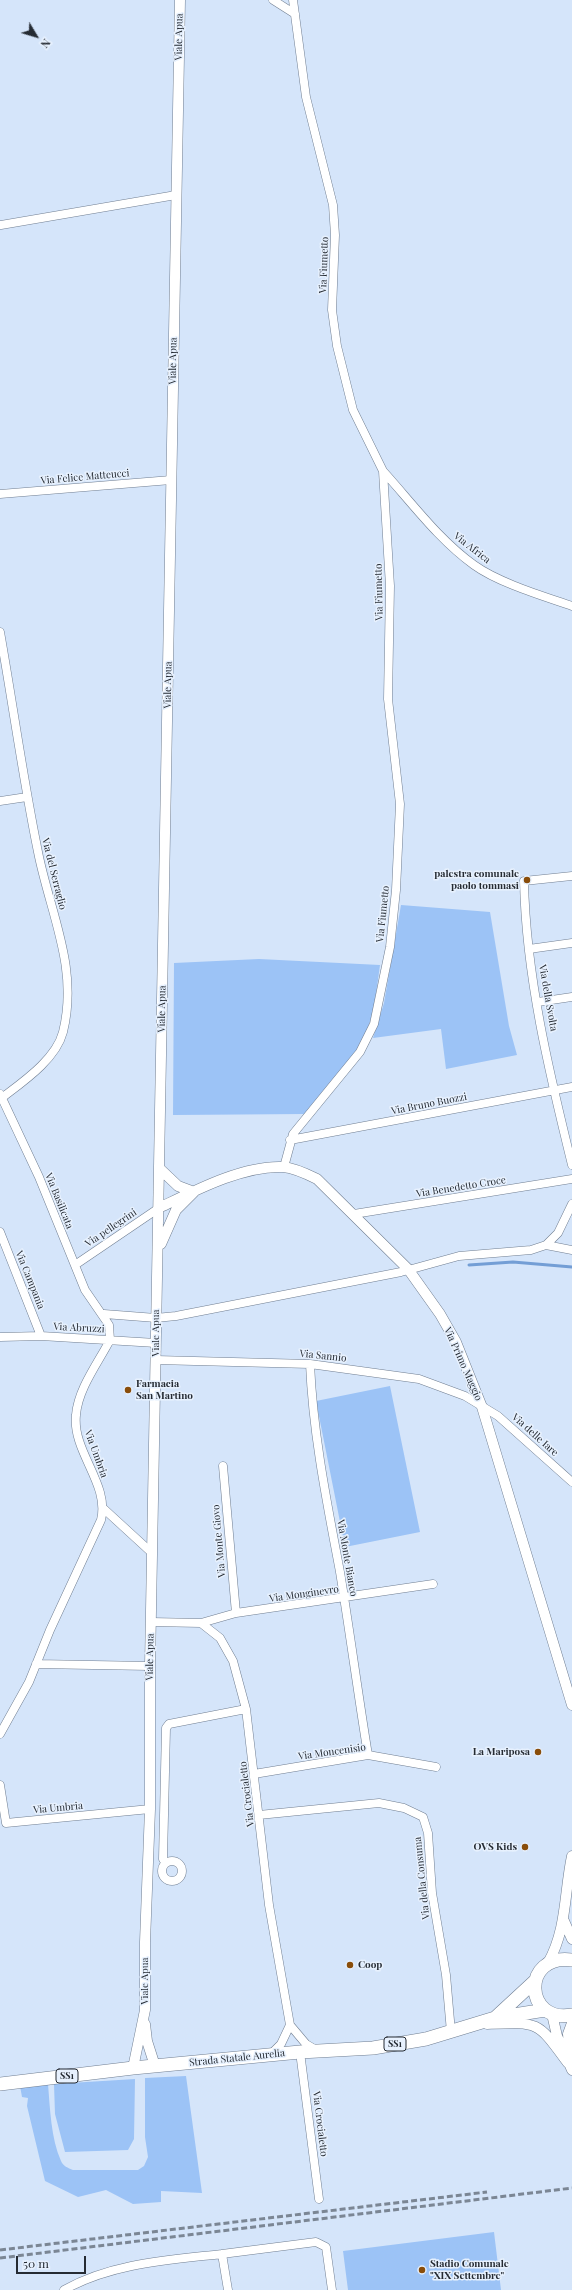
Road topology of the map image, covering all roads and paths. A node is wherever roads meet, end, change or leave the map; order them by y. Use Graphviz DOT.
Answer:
graph roads {
  1 [pos="180,0"];
  2 [pos="273,0"];
  3 [pos="293,0"];
  4 [pos="295,14"];
  5 [pos="176,195"];
  6 [pos="1,225"];
  7 [pos="383,471"];
  8 [pos="171,480"];
  9 [pos="0,494"];
  10 [pos="572,606"];
  11 [pos="0,632"];
  12 [pos="2,660"];
  13 [pos="27,797"];
  14 [pos="0,801"];
  15 [pos="572,876"];
  16 [pos="572,943"];
  17 [pos="529,949"];
  18 [pos="572,997"];
  19 [pos="538,1002"];
  20 [pos="572,1087"];
  21 [pos="553,1090"];
  22 [pos="1,1095"];
  23 [pos="290,1140"];
  24 [pos="572,1165"];
  25 [pos="284,1167"];
  26 [pos="159,1168"];
  27 [pos="572,1179"];
  28 [pos="194,1192"];
  29 [pos="572,1204"];
  30 [pos="159,1208"];
  31 [pos="354,1214"];
  32 [pos="0,1233"];
  33 [pos="546,1245"];
  34 [pos="572,1250"];
  35 [pos="158,1251"];
  36 [pos="74,1265"];
  37 [pos="408,1269"];
  38 [pos="104,1314"];
  39 [pos="156,1318"];
  40 [pos="41,1336"];
  41 [pos="0,1337"];
  42 [pos="110,1340"];
  43 [pos="156,1343"];
  44 [pos="156,1360"];
  45 [pos="310,1364"];
  46 [pos="482,1407"];
  47 [pos="223,1466"];
  48 [pos="572,1482"];
  49 [pos="104,1509"];
  50 [pos="152,1553"];
  51 [pos="433,1584"];
  52 [pos="344,1599"];
  53 [pos="236,1613"];
  54 [pos="151,1622"];
  55 [pos="201,1623"];
  56 [pos="36,1664"];
  57 [pos="150,1666"];
  58 [pos="572,1705"];
  59 [pos="246,1709"];
  60 [pos="0,1734"];
  61 [pos="368,1755"];
  62 [pos="436,1768"];
  63 [pos="254,1774"];
  64 [pos="0,1785"];
  65 [pos="150,1809"];
  66 [pos="259,1815"];
  67 [pos="572,1856"];
  68 [pos="166,1863"];
  69 [pos="564,1921"];
  70 [pos="572,1939"];
  71 [pos="572,1960"];
  72 [pos="548,1963"];
  73 [pos="535,1981"];
  74 [pos="548,2012"];
  75 [pos="572,2015"];
  76 [pos="144,2018"];
  77 [pos="495,2018"];
  78 [pos="572,2022"];
  79 [pos="471,2025"];
  80 [pos="290,2026"];
  81 [pos="451,2032"];
  82 [pos="317,2051"];
  83 [pos="300,2052"];
  84 [pos="271,2054"];
  85 [pos="571,2064"];
  86 [pos="155,2066"];
  87 [pos="133,2068"];
  88 [pos="0,2084"];
  89 [pos="319,2199"];
  90 [pos="222,2254"];
  91 [pos="64,2290"];
  92 [pos="228,2290"];
  93 [pos="332,2290"];
  1 -- 5 [label="street, Viale Apua"];
  2 -- 4 [label="street"];
  3 -- 4 [label="street, Via Fiumetto"];
  4 -- 7 [label="street, Via Fiumetto"];
  5 -- 6 [label="street"];
  5 -- 8 [label="street, Viale Apua"];
  7 -- 10 [label="street, Via Africa"];
  7 -- 23 [label="street, Via Fiumetto"];
  8 -- 9 [label="street, Via Felice Matteucci"];
  8 -- 26 [label="street, Viale Apua"];
  11 -- 12 [label="street, Via del Serraglio"];
  12 -- 13 [label="street, Via del Serraglio"];
  13 -- 14 [label="street"];
  13 -- 22 [label="street, Via del Serraglio"];
  15 -- 17 [label="street, Via della Svolta"];
  16 -- 17 [label="street"];
  17 -- 19 [label="street, Via della Svolta"];
  18 -- 19 [label="street"];
  19 -- 21 [label="street, Via della Svolta"];
  20 -- 21 [label="street, Via Bruno Buozzi"];
  21 -- 23 [label="street, Via Bruno Buozzi"];
  21 -- 24 [label="street, Via della Svolta"];
  22 -- 36 [label="street, Via Basilicata"];
  23 -- 25 [label="street, Via Fiumetto"];
  25 -- 28 [label="street, Via Primo Maggio"];
  25 -- 31 [label="street, Via Primo Maggio"];
  26 -- 28 [label="street"];
  26 -- 30 [label="street, Viale Apua"];
  27 -- 31 [label="street, Via Benedetto Croce"];
  28 -- 30 [label="street, Via Primo Maggio"];
  28 -- 35 [label="street"];
  29 -- 33 [label="street"];
  30 -- 35 [label="street, Viale Apua"];
  30 -- 36 [label="street, Via pellegrini"];
  31 -- 37 [label="street, Via Primo Maggio"];
  32 -- 40 [label="street, Via Campania"];
  33 -- 34 [label="street"];
  33 -- 37 [label="street"];
  35 -- 39 [label="street, Viale Apua"];
  36 -- 38 [label="street, Via Basilicata"];
  37 -- 39 [label="street"];
  37 -- 46 [label="street, Via Primo Maggio"];
  38 -- 39 [label="street"];
  38 -- 42 [label="street, Via Basilicata"];
  39 -- 43 [label="street, Viale Apua"];
  40 -- 41 [label="street, Via Abruzzi"];
  40 -- 42 [label="street, Via Abruzzi"];
  42 -- 43 [label="street, Via Abruzzi"];
  42 -- 49 [label="street, Via Umbria"];
  43 -- 44 [label="street, Viale Apua"];
  44 -- 45 [label="street, Via Sannio"];
  44 -- 50 [label="street, Viale Apua"];
  45 -- 46 [label="street, Via Sannio"];
  45 -- 52 [label="street, Via Monte Bianco"];
  46 -- 48 [label="street, Via delle Iare"];
  46 -- 58 [label="street, Via Primo Maggio"];
  47 -- 53 [label="street, Via Monte Giovo"];
  49 -- 50 [label="street"];
  49 -- 56 [label="street"];
  50 -- 54 [label="street, Viale Apua"];
  51 -- 52 [label="street, Via Monginevro"];
  52 -- 53 [label="street, Via Monginevro"];
  52 -- 61 [label="street, Via Monte Bianco"];
  53 -- 55 [label="street, Via Monginevro"];
  54 -- 55 [label="street"];
  54 -- 57 [label="street, Viale Apua"];
  55 -- 59 [label="street, Via Crocialetto"];
  56 -- 57 [label="street"];
  56 -- 60 [label="street"];
  57 -- 65 [label="street, Viale Apua"];
  59 -- 63 [label="street, Via Crocialetto"];
  59 -- 68 [label="street"];
  61 -- 62 [label="street, Via Moncenisio"];
  61 -- 63 [label="street, Via Moncenisio"];
  63 -- 66 [label="street, Via Crocialetto"];
  64 -- 65 [label="street, Via Umbria"];
  65 -- 76 [label="street, Viale Apua"];
  66 -- 80 [label="street, Via Crocialetto"];
  66 -- 81 [label="street, Via della Consuma"];
  67 -- 69 [label="street"];
  69 -- 70 [label="street"];
  69 -- 72 [label="street"];
  71 -- 72 [label="main road"];
  72 -- 73 [label="main road, Strada Statale Aurelia"];
  73 -- 74 [label="main road"];
  73 -- 77 [label="main road, Strada Statale Aurelia"];
  74 -- 75 [label="main road, Strada Statale Aurelia"];
  74 -- 77 [label="main road, Strada Statale Aurelia / SS1"];
  74 -- 85 [label="street"];
  76 -- 86 [label="street, Viale Apua"];
  76 -- 87 [label="street, Viale Apua"];
  77 -- 79 [label="main road, Strada Statale Aurelia / SS1"];
  78 -- 85 [label="street"];
  79 -- 81 [label="main road, Strada Statale Aurelia / SS1"];
  79 -- 85 [label="street, Strada Statale Aurelia"];
  80 -- 82 [label="street"];
  80 -- 84 [label="street"];
  81 -- 82 [label="main road, Strada Statale Aurelia / SS1"];
  82 -- 83 [label="main road, Strada Statale Aurelia / SS1"];
  83 -- 84 [label="main road, Strada Statale Aurelia / SS1"];
  83 -- 89 [label="street, Via Crocialetto"];
  84 -- 86 [label="main road, Strada Statale Aurelia / SS1"];
  86 -- 87 [label="main road, Strada Statale Aurelia / SS1"];
  87 -- 88 [label="main road, Strada Statale Aurelia / SS1"];
  90 -- 91 [label="street"];
  90 -- 92 [label="street"];
  90 -- 93 [label="street"];
}
